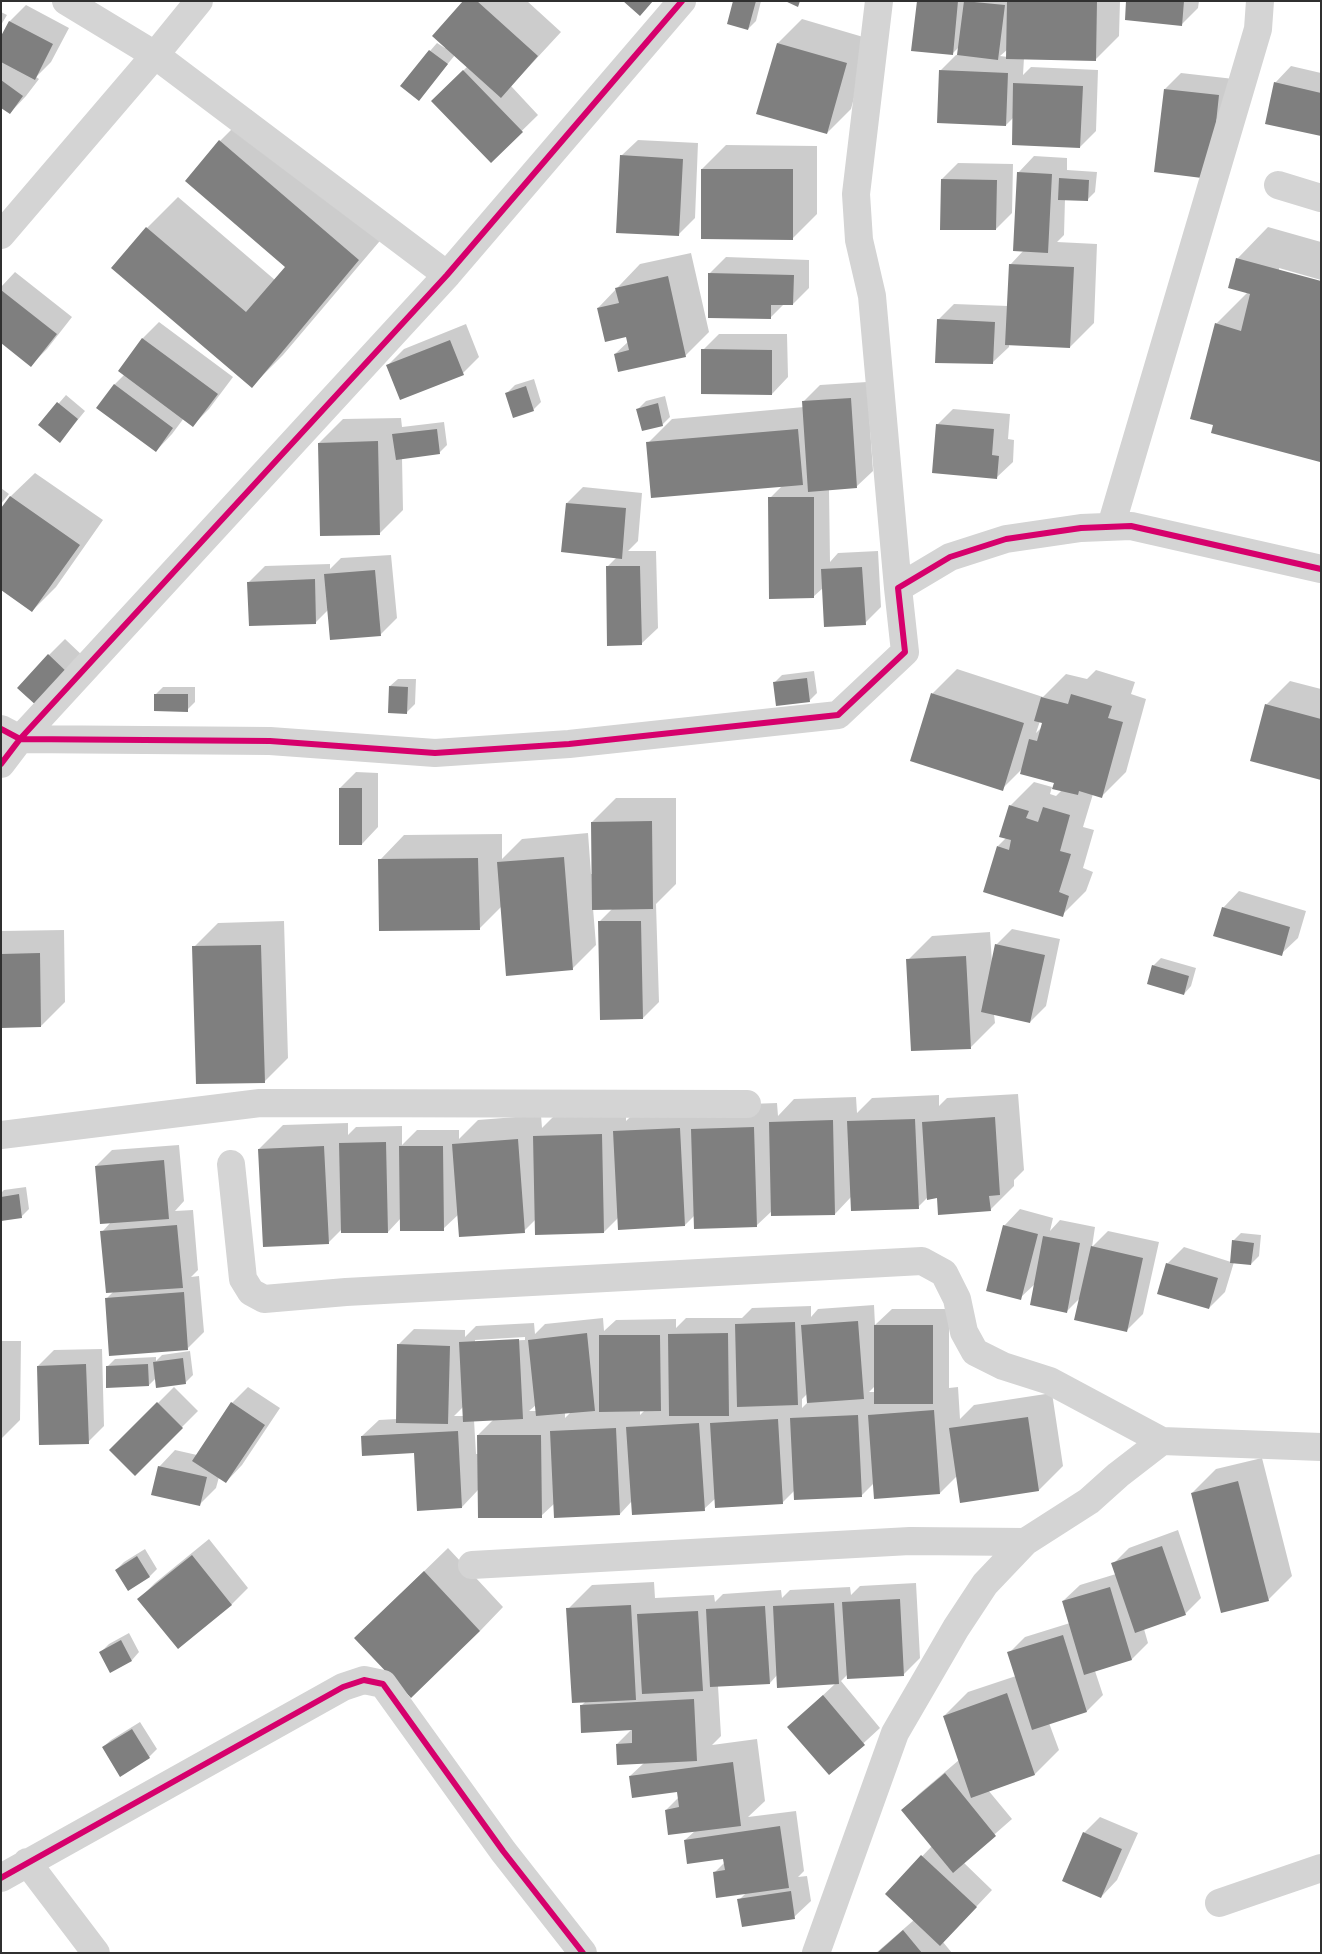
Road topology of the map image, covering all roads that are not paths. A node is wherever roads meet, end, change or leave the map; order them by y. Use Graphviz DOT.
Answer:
graph roads {
  1 [pos="66,1"];
  2 [pos="199,1"];
  3 [pos="682,1"];
  4 [pos="879,1"];
  5 [pos="1260,1"];
  6 [pos="155,55"];
  7 [pos="1278,185"];
  8 [pos="1321,198"];
  9 [pos="1,235"];
  10 [pos="446,275"];
  11 [pos="1111,526"];
  12 [pos="1321,569"];
  13 [pos="898,588"];
  14 [pos="11,734"];
  15 [pos="1,764"];
  16 [pos="747,1104"];
  17 [pos="1,1135"];
  18 [pos="231,1164"];
  19 [pos="1162,1441"];
  20 [pos="1321,1448"];
  21 [pos="1025,1542"];
  22 [pos="472,1565"];
  23 [pos="28,1862"];
  24 [pos="1321,1868"];
  25 [pos="2,1876"];
  26 [pos="1219,1903"];
  27 [pos="96,1953"];
  28 [pos="583,1953"];
  29 [pos="816,1953"];
  1 -- 6 [label="street"];
  2 -- 6 [label="street"];
  3 -- 10 [label="street"];
  4 -- 13 [label="street"];
  5 -- 11 [label="street"];
  6 -- 9 [label="street"];
  6 -- 10 [label="street"];
  7 -- 8 [label="street"];
  10 -- 14 [label="street"];
  11 -- 12 [label="street"];
  11 -- 13 [label="street"];
  13 -- 14 [label="street"];
  14 -- 15 [label="street"];
  16 -- 17 [label="street"];
  18 -- 19 [label="street"];
  19 -- 20 [label="street"];
  19 -- 21 [label="street"];
  21 -- 22 [label="street"];
  21 -- 29 [label="street"];
  23 -- 25 [label="street"];
  23 -- 27 [label="street"];
  23 -- 28 [label="street"];
  24 -- 26 [label="street"];
}
